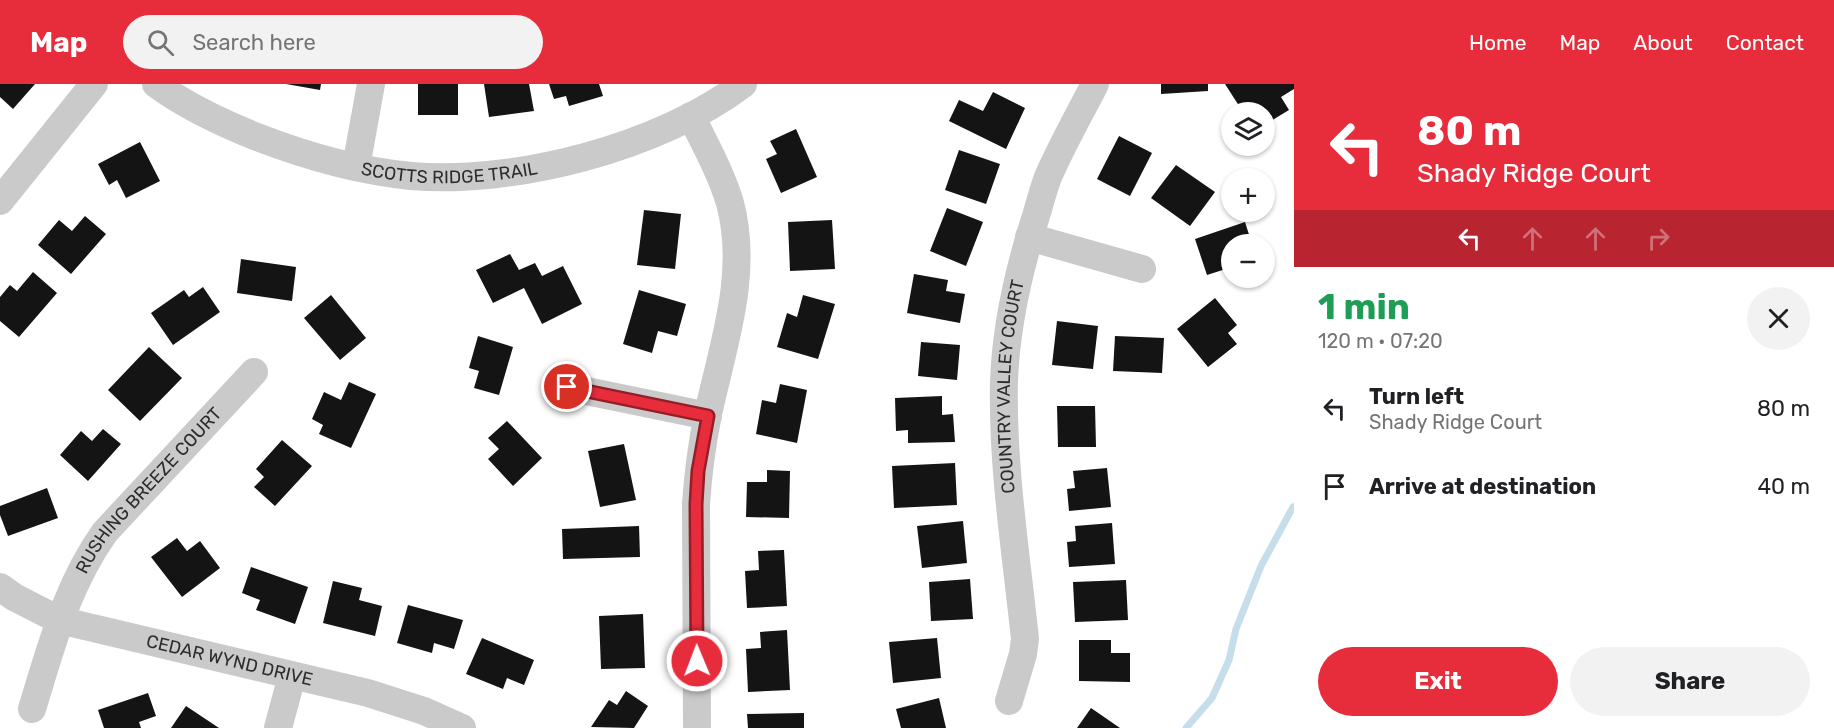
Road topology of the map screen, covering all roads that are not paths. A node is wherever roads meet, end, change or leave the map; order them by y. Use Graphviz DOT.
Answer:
graph roads {
  1 [pos="94,84"];
  2 [pos="156,84"];
  3 [pos="371,84"];
  4 [pos="743,84"];
  5 [pos="1095,84"];
  6 [pos="691,116"];
  7 [pos="356,167"];
  8 [pos="0,201"];
  9 [pos="1029,237"];
  10 [pos="1142,269"];
  11 [pos="254,372"];
  12 [pos="567,387"];
  13 [pos="708,416"];
  14 [pos="0,587"];
  15 [pos="59,620"];
  16 [pos="292,676"];
  17 [pos="1009,701"];
  18 [pos="32,709"];
  19 [pos="279,728"];
  20 [pos="462,728"];
  21 [pos="698,728"];
  1 -- 8 [label="street"];
  2 -- 7 [label="street, SCOTTS RIDGE TRAIL"];
  3 -- 7 [label="street"];
  4 -- 6 [label="street, SCOTTS RIDGE TRAIL"];
  5 -- 9 [label="street, COUNTRY VALLEY COURT"];
  6 -- 7 [label="street, SCOTTS RIDGE TRAIL"];
  6 -- 13 [label="street"];
  9 -- 10 [label="street"];
  9 -- 17 [label="street, COUNTRY VALLEY COURT"];
  11 -- 15 [label="street, RUSHING BREEZE COURT"];
  12 -- 13 [label="street"];
  13 -- 21 [label="street"];
  14 -- 15 [label="street, CEDAR WYND DRIVE"];
  15 -- 16 [label="street, CEDAR WYND DRIVE"];
  15 -- 18 [label="street, RUSHING BREEZE COURT"];
  16 -- 19 [label="street"];
  16 -- 20 [label="street, CEDAR WYND DRIVE"];
}
